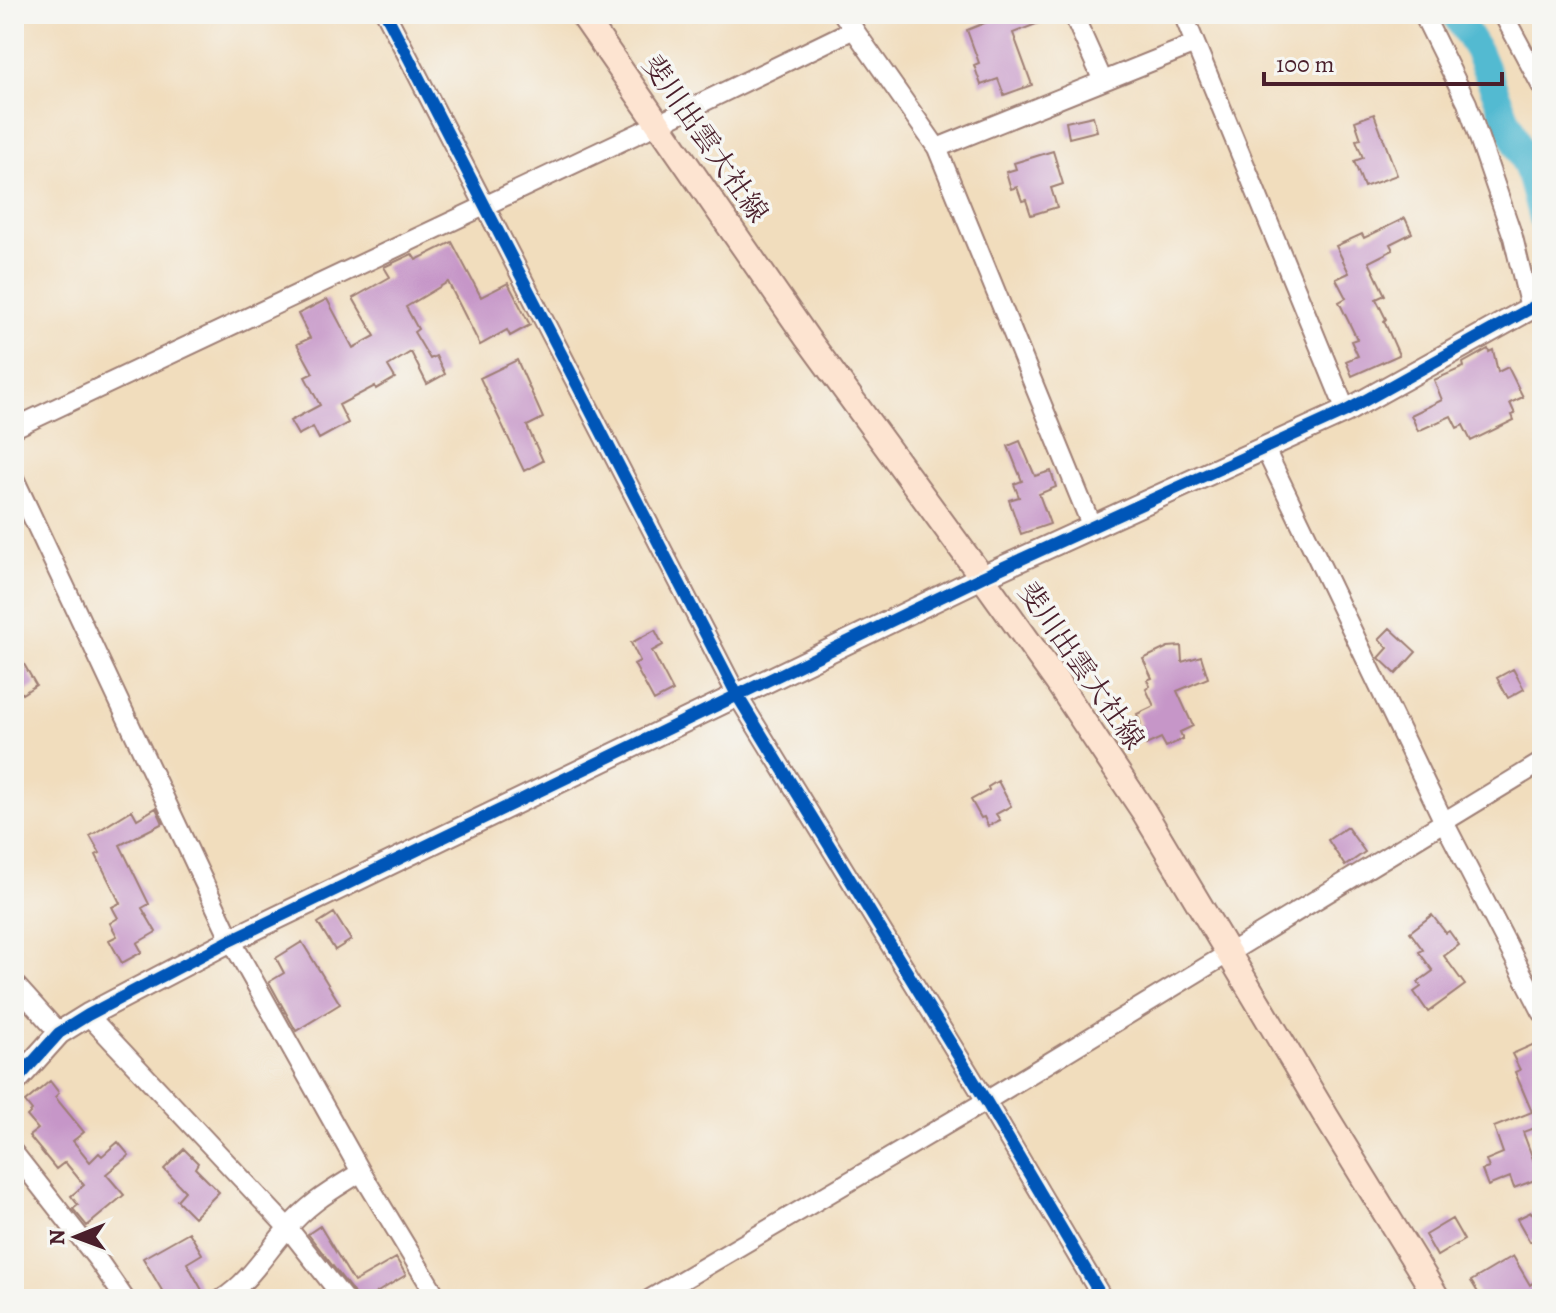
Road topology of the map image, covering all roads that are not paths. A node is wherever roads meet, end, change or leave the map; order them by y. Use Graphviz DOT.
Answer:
graph roads {
  1 [pos="386,14"];
  2 [pos="582,14"];
  3 [pos="1073,14"];
  4 [pos="1183,14"];
  5 [pos="1423,14"];
  6 [pos="1503,14"];
  7 [pos="849,22"];
  8 [pos="1195,44"];
  9 [pos="1103,81"];
  10 [pos="1542,87"];
  11 [pos="658,124"];
  12 [pos="937,148"];
  13 [pos="486,205"];
  14 [pos="1536,305"];
  15 [pos="1346,411"];
  16 [pos="14,428"];
  17 [pos="1265,449"];
  18 [pos="14,478"];
  19 [pos="1092,527"];
  20 [pos="982,577"];
  21 [pos="737,695"];
  22 [pos="1542,762"];
  23 [pos="1444,822"];
  24 [pos="231,940"];
  25 [pos="1228,953"];
  26 [pos="14,983"];
  27 [pos="1542,1012"];
  28 [pos="88,1015"];
  29 [pos="59,1033"];
  30 [pos="14,1083"];
  31 [pos="986,1101"];
  32 [pos="14,1153"];
  33 [pos="361,1172"];
  34 [pos="21,1174"];
  35 [pos="288,1228"];
  36 [pos="125,1299"];
  37 [pos="222,1299"];
  38 [pos="344,1299"];
  39 [pos="438,1299"];
  40 [pos="650,1299"];
  41 [pos="1103,1299"];
  42 [pos="1438,1299"];
  1 -- 13 [label="street"];
  2 -- 11 [label="main road, 斐川出雲大社線"];
  3 -- 9 [label="street"];
  4 -- 8 [label="street"];
  5 -- 14 [label="street"];
  6 -- 10 [label="street"];
  7 -- 11 [label="street"];
  7 -- 12 [label="street"];
  8 -- 9 [label="street"];
  8 -- 15 [label="street"];
  9 -- 12 [label="street"];
  11 -- 13 [label="street"];
  11 -- 20 [label="main road, 斐川出雲大社線"];
  12 -- 19 [label="street"];
  13 -- 16 [label="street"];
  13 -- 21 [label="street"];
  14 -- 15 [label="street"];
  15 -- 17 [label="street"];
  17 -- 19 [label="street"];
  17 -- 23 [label="street"];
  18 -- 24 [label="street"];
  19 -- 20 [label="street"];
  20 -- 21 [label="street"];
  20 -- 25 [label="main road, 斐川出雲大社線"];
  21 -- 24 [label="street"];
  21 -- 31 [label="street"];
  22 -- 23 [label="street"];
  23 -- 25 [label="street"];
  23 -- 27 [label="street"];
  24 -- 28 [label="street"];
  24 -- 33 [label="street"];
  25 -- 31 [label="street"];
  25 -- 42 [label="main road, 斐川出雲大社線"];
  26 -- 29 [label="street"];
  28 -- 29 [label="street"];
  28 -- 35 [label="street"];
  29 -- 30 [label="street"];
  31 -- 40 [label="street"];
  31 -- 41 [label="street"];
  32 -- 34 [label="street"];
  33 -- 35 [label="street"];
  33 -- 39 [label="street"];
  34 -- 36 [label="street"];
  35 -- 37 [label="street"];
  35 -- 38 [label="street"];
}
